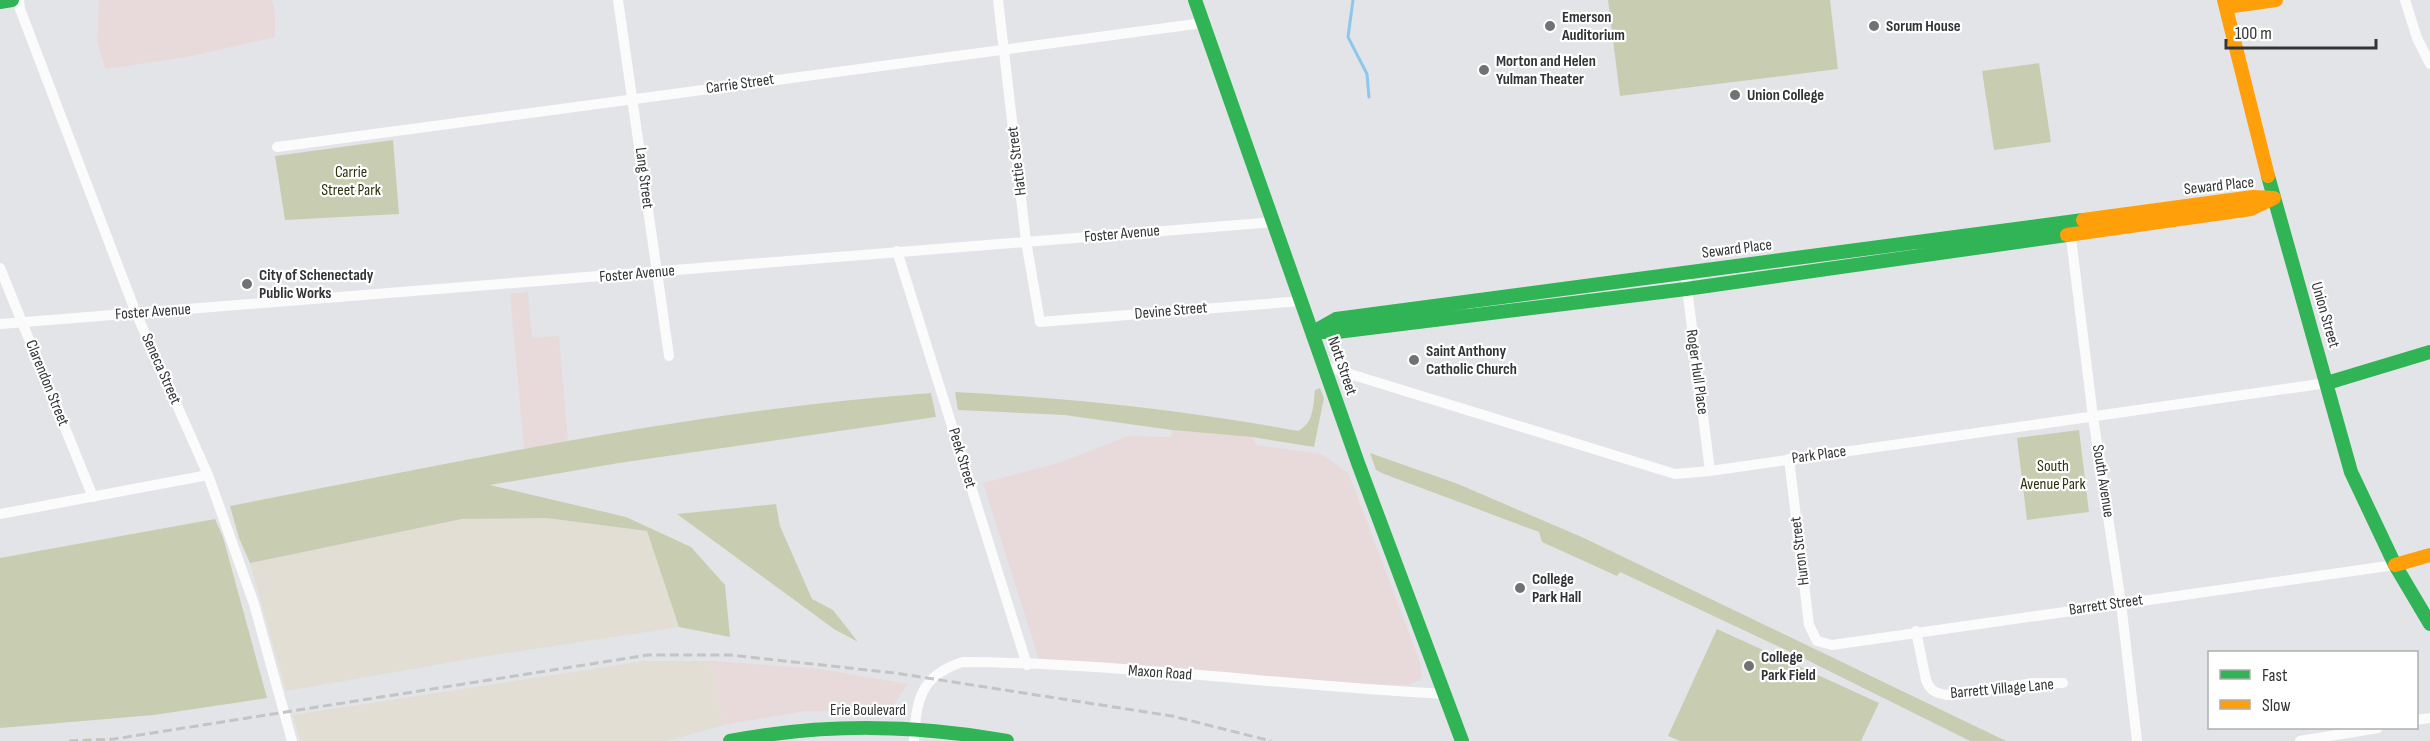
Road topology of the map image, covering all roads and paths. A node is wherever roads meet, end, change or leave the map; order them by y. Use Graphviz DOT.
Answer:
graph roads {
  1 [pos="12,0"];
  2 [pos="19,0"];
  3 [pos="618,0"];
  4 [pos="998,0"];
  5 [pos="1195,0"];
  6 [pos="2276,0"];
  7 [pos="2405,0"];
  8 [pos="0,2"];
  9 [pos="2225,4"];
  10 [pos="1203,23"];
  11 [pos="1004,49"];
  12 [pos="2430,64"];
  13 [pos="633,99"];
  14 [pos="276,147"];
  15 [pos="2274,198"];
  16 [pos="1275,222"];
  17 [pos="2069,228"];
  18 [pos="1026,241"];
  19 [pos="897,251"];
  20 [pos="0,268"];
  21 [pos="656,272"];
  22 [pos="1685,272"];
  23 [pos="1686,289"];
  24 [pos="1302,301"];
  25 [pos="136,314"];
  26 [pos="22,322"];
  27 [pos="1040,322"];
  28 [pos="0,324"];
  29 [pos="1313,332"];
  30 [pos="2430,352"];
  31 [pos="669,356"];
  32 [pos="1324,366"];
  33 [pos="2327,383"];
  34 [pos="2093,417"];
  35 [pos="1789,459"];
  36 [pos="1710,471"];
  37 [pos="208,475"];
  38 [pos="93,497"];
  39 [pos="0,514"];
  40 [pos="2430,555"];
  41 [pos="2396,565"];
  42 [pos="2121,603"];
  43 [pos="2430,624"];
  44 [pos="1916,631"];
  45 [pos="1816,641"];
  46 [pos="1027,665"];
  47 [pos="2063,683"];
  48 [pos="1445,694"];
  49 [pos="915,726"];
  50 [pos="2372,729"];
  51 [pos="292,741"];
  52 [pos="730,741"];
  53 [pos="914,741"];
  54 [pos="1007,741"];
  55 [pos="1462,741"];
  56 [pos="2137,741"];
  57 [pos="2300,741"];
  1 -- 8 [label="main road"];
  2 -- 25 [label="street, Seneca Street"];
  3 -- 13 [label="street, Lang Street"];
  4 -- 11 [label="street, Hattie Street"];
  5 -- 10 [label="main road, Nott Street"];
  6 -- 9 [label="main road"];
  7 -- 12 [label="street"];
  9 -- 15 [label="main road, Union Street"];
  10 -- 11 [label="street, Carrie Street"];
  10 -- 16 [label="main road, Nott Street"];
  11 -- 13 [label="street, Carrie Street"];
  11 -- 18 [label="street, Hattie Street"];
  13 -- 14 [label="street, Carrie Street"];
  13 -- 21 [label="street, Lang Street"];
  15 -- 17 [label="main road, Seward Place"];
  15 -- 33 [label="main road, Union Street"];
  16 -- 18 [label="street, Foster Avenue"];
  16 -- 24 [label="main road, Nott Street"];
  17 -- 22 [label="main road, Seward Place"];
  17 -- 23 [label="main road, Seward Place"];
  17 -- 34 [label="street, South Avenue"];
  18 -- 19 [label="street, Foster Avenue"];
  18 -- 27 [label="street, Hattie Street"];
  19 -- 21 [label="street, Foster Avenue"];
  19 -- 46 [label="street, Peek Street"];
  20 -- 26 [label="street, Clarendon Street"];
  21 -- 25 [label="street, Foster Avenue"];
  21 -- 31 [label="street, Lang Street"];
  22 -- 23 [label="street, Roger Hull Place"];
  22 -- 29 [label="main road, Seward Place"];
  23 -- 29 [label="main road, Seward Place"];
  23 -- 36 [label="street, Roger Hull Place"];
  24 -- 27 [label="street, Devine Street"];
  24 -- 29 [label="main road, Nott Street"];
  25 -- 26 [label="street, Foster Avenue"];
  25 -- 37 [label="street, Seneca Street"];
  26 -- 28 [label="street, Foster Avenue"];
  26 -- 38 [label="street, Clarendon Street"];
  29 -- 32 [label="main road, Nott Street"];
  30 -- 33 [label="main road"];
  32 -- 36 [label="street, Park Place"];
  32 -- 48 [label="main road, Nott Street"];
  33 -- 34 [label="street, Park Place"];
  33 -- 41 [label="main road, Union Street"];
  34 -- 35 [label="street, Park Place"];
  34 -- 42 [label="street, South Avenue"];
  35 -- 36 [label="street, Park Place"];
  35 -- 45 [label="street, Huron Street"];
  37 -- 38 [label="street"];
  37 -- 51 [label="street, Seneca Street"];
  38 -- 39 [label="street"];
  40 -- 41 [label="main road"];
  41 -- 42 [label="street, Barrett Street"];
  41 -- 43 [label="main road, Union Street"];
  42 -- 44 [label="street, Barrett Street"];
  42 -- 56 [label="street, South Avenue"];
  44 -- 45 [label="street, Barrett Street"];
  44 -- 47 [label="street, Barrett Village Lane"];
  46 -- 48 [label="street, Maxon Road"];
  46 -- 49 [label="street, Maxon Road"];
  48 -- 55 [label="main road, Nott Street"];
  49 -- 52 [label="main road, Erie Boulevard"];
  49 -- 53 [label="street, Maxon Road"];
  49 -- 54 [label="main road, Erie Boulevard"];
  50 -- 57 [label="street"];
}
